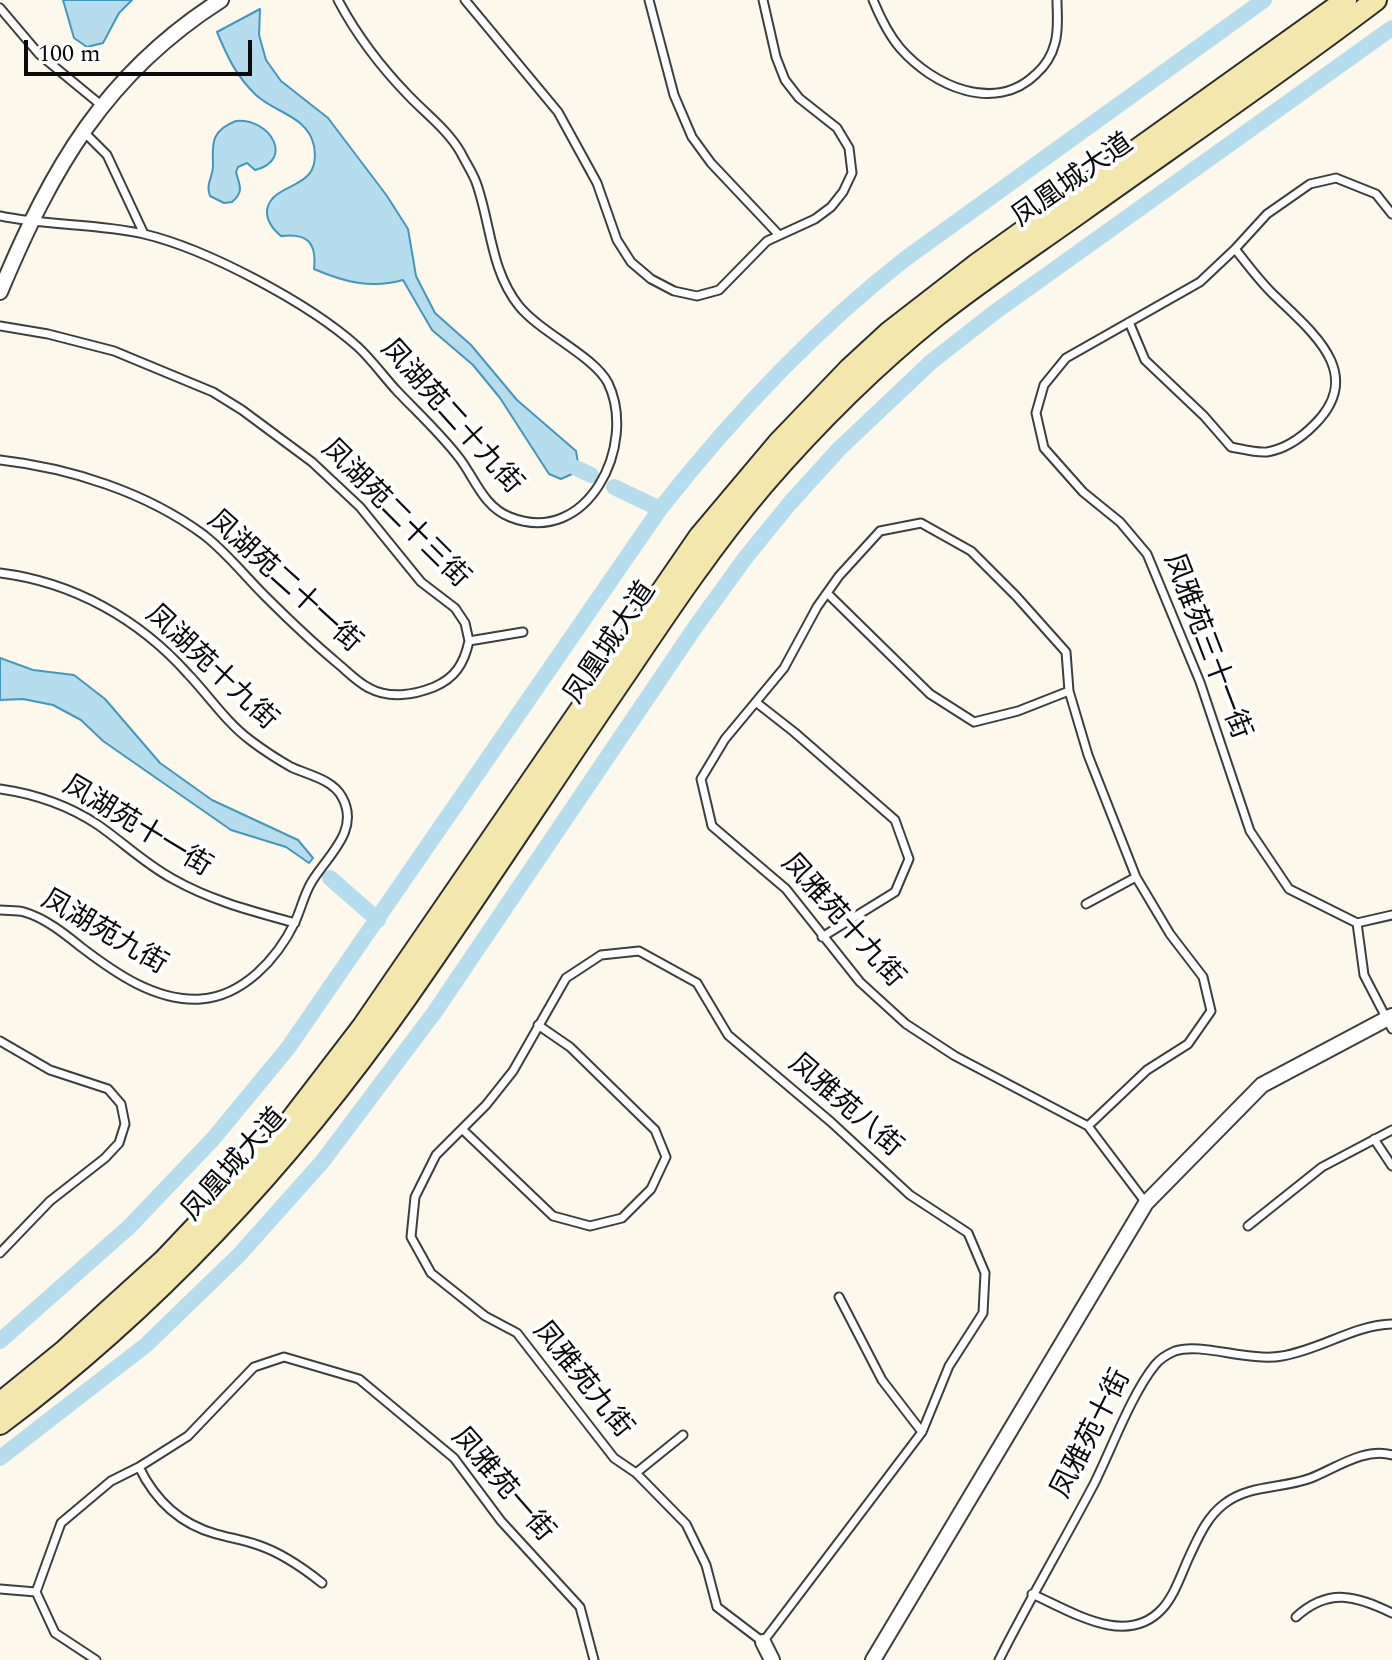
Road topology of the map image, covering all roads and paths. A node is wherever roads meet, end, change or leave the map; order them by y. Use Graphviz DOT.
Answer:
graph roads {
  1 [pos="221,0"];
  2 [pos="338,0"];
  3 [pos="465,0"];
  4 [pos="649,0"];
  5 [pos="763,0"];
  6 [pos="873,0"];
  7 [pos="1057,0"];
  8 [pos="1346,0"];
  9 [pos="1376,0"];
  10 [pos="0,8"];
  11 [pos="101,105"];
  12 [pos="82,130"];
  13 [pos="1392,214"];
  14 [pos="0,216"];
  15 [pos="33,220"];
  16 [pos="144,234"];
  17 [pos="779,235"];
  18 [pos="1235,249"];
  19 [pos="0,292"];
  20 [pos="1129,322"];
  21 [pos="0,326"];
  22 [pos="0,460"];
  23 [pos="0,573"];
  24 [pos="827,593"];
  25 [pos="523,632"];
  26 [pos="469,641"];
  27 [pos="1069,691"];
  28 [pos="757,703"];
  29 [pos="0,789"];
  30 [pos="1136,877"];
  31 [pos="1086,904"];
  32 [pos="0,910"];
  33 [pos="1392,915"];
  34 [pos="295,923"];
  35 [pos="1357,923"];
  36 [pos="822,937"];
  37 [pos="1390,1021"];
  38 [pos="538,1025"];
  39 [pos="0,1041"];
  40 [pos="1088,1126"];
  41 [pos="463,1130"];
  42 [pos="1392,1130"];
  43 [pos="1374,1139"];
  44 [pos="1392,1166"];
  45 [pos="1146,1203"];
  46 [pos="1248,1226"];
  47 [pos="0,1253"];
  48 [pos="839,1297"];
  49 [pos="1392,1324"];
  50 [pos="0,1403"];
  51 [pos="0,1424"];
  52 [pos="922,1432"];
  53 [pos="683,1435"];
  54 [pos="1392,1455"];
  55 [pos="139,1467"];
  56 [pos="636,1473"];
  57 [pos="322,1583"];
  58 [pos="0,1589"];
  59 [pos="36,1592"];
  60 [pos="1032,1594"];
  61 [pos="1392,1613"];
  62 [pos="1296,1617"];
  63 [pos="763,1642"];
  64 [pos="96,1660"];
  65 [pos="594,1660"];
  66 [pos="772,1660"];
  67 [pos="873,1660"];
  68 [pos="999,1660"];
  1 -- 11 [label="street"];
  2 -- 16 [label="lane, 凤湖苑二十九街"];
  3 -- 17 [label="lane"];
  4 -- 17 [label="lane"];
  5 -- 17 [label="lane"];
  6 -- 7 [label="lane"];
  8 -- 50 [label="main road, 凤凰城大道"];
  9 -- 51 [label="main road, 凤凰城大道"];
  10 -- 11 [label="lane"];
  11 -- 12 [label="street"];
  12 -- 15 [label="street"];
  12 -- 16 [label="lane"];
  13 -- 18 [label="lane, 凤雅苑三十一街"];
  14 -- 15 [label="lane, 凤湖苑二十九街"];
  15 -- 16 [label="lane, 凤湖苑二十九街"];
  15 -- 19 [label="street"];
  18 -- 20 [label="lane, 凤雅苑三十一街"];
  18 -- 20 [label="lane"];
  20 -- 35 [label="lane, 凤雅苑三十一街"];
  21 -- 26 [label="lane, 凤湖苑二十三街"];
  22 -- 26 [label="lane, 凤湖苑二十一街"];
  23 -- 34 [label="lane, 凤湖苑十九街"];
  24 -- 27 [label="lane"];
  24 -- 27 [label="lane, 凤雅苑十九街"];
  24 -- 28 [label="lane, 凤雅苑十九街"];
  25 -- 26 [label="lane"];
  27 -- 30 [label="lane, 凤雅苑十九街"];
  28 -- 36 [label="lane, 凤雅苑十九街"];
  28 -- 36 [label="lane"];
  29 -- 34 [label="lane, 凤湖苑十一街"];
  30 -- 31 [label="lane"];
  30 -- 40 [label="lane, 凤雅苑十九街"];
  32 -- 34 [label="lane, 凤湖苑九街"];
  33 -- 35 [label="lane"];
  35 -- 37 [label="lane"];
  36 -- 40 [label="lane, 凤雅苑十九街"];
  37 -- 45 [label="street"];
  38 -- 41 [label="lane, 凤雅苑九街"];
  38 -- 41 [label="lane"];
  38 -- 52 [label="lane, 凤雅苑八街"];
  39 -- 47 [label="lane"];
  40 -- 45 [label="lane"];
  41 -- 56 [label="lane, 凤雅苑九街"];
  42 -- 43 [label="lane"];
  43 -- 44 [label="lane"];
  43 -- 46 [label="lane"];
  45 -- 67 [label="street"];
  48 -- 52 [label="lane"];
  49 -- 60 [label="lane, 凤雅苑十街"];
  52 -- 63 [label="lane, 凤雅苑八街"];
  53 -- 56 [label="lane, 凤雅苑九街"];
  54 -- 60 [label="lane"];
  55 -- 57 [label="lane"];
  55 -- 59 [label="lane, 凤雅苑一街"];
  55 -- 65 [label="lane, 凤雅苑一街"];
  56 -- 63 [label="lane, 凤雅苑九街"];
  58 -- 59 [label="lane"];
  59 -- 64 [label="lane"];
  60 -- 68 [label="lane, 凤雅苑十街"];
  61 -- 62 [label="lane"];
  63 -- 66 [label="street"];
}
